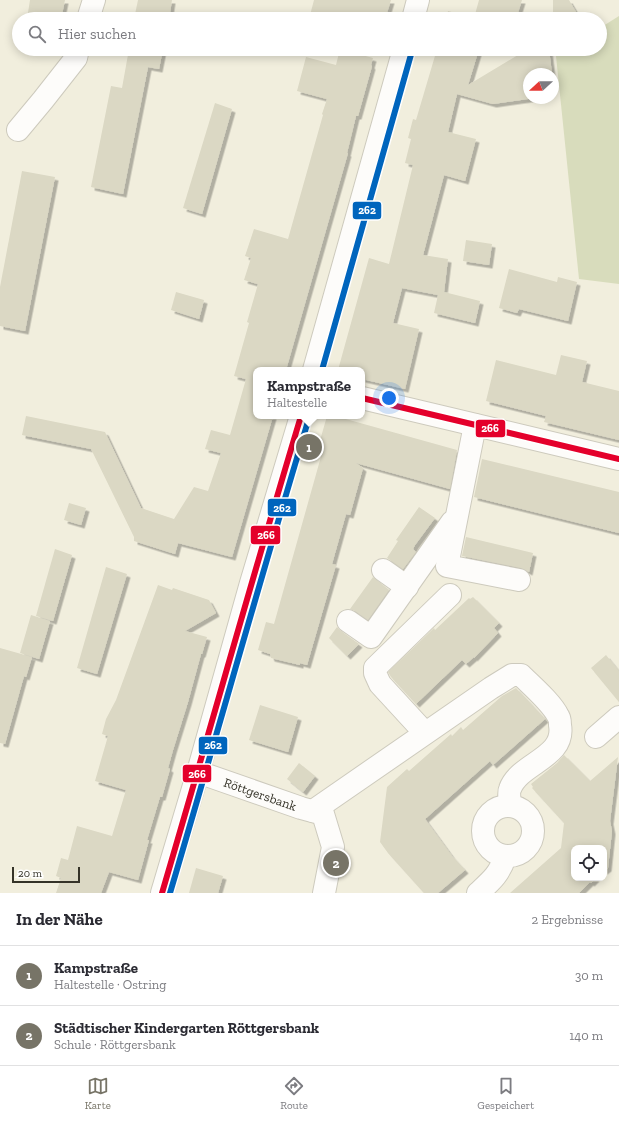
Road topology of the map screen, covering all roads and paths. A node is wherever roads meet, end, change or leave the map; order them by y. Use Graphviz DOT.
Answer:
graph roads {
  1 [pos="94,0"];
  2 [pos="418,0"];
  3 [pos="90,12"];
  4 [pos="415,12"];
  5 [pos="76,56"];
  6 [pos="402,56"];
  7 [pos="18,130"];
  8 [pos="315,367"];
  9 [pos="365,399"];
  10 [pos="300,419"];
  11 [pos="475,425"];
  12 [pos="619,459"];
  13 [pos="457,515"];
  14 [pos="383,570"];
  15 [pos="519,580"];
  16 [pos="407,586"];
  17 [pos="450,595"];
  18 [pos="348,620"];
  19 [pos="619,717"];
  20 [pos="425,733"];
  21 [pos="596,737"];
  22 [pos="198,772"];
  23 [pos="510,805"];
  24 [pos="318,813"];
  25 [pos="505,857"];
  26 [pos="162,893"];
  27 [pos="324,893"];
  28 [pos="478,893"];
  1 -- 3 [label="street"];
  2 -- 4 [label="street"];
  5 -- 7 [label="street"];
  6 -- 8 [label="street"];
  9 -- 11 [label="street"];
  10 -- 22 [label="street"];
  11 -- 12 [label="street"];
  11 -- 13 [label="street"];
  13 -- 15 [label="street"];
  13 -- 16 [label="street"];
  14 -- 16 [label="street"];
  16 -- 18 [label="street"];
  17 -- 20 [label="street"];
  19 -- 21 [label="street"];
  20 -- 23 [label="street"];
  20 -- 24 [label="street"];
  22 -- 24 [label="street, Röttgersbank"];
  22 -- 26 [label="street"];
  23 -- 25 [label="street"];
  23 -- 25 [label="street"];
  24 -- 27 [label="street"];
  25 -- 28 [label="street"];
}
